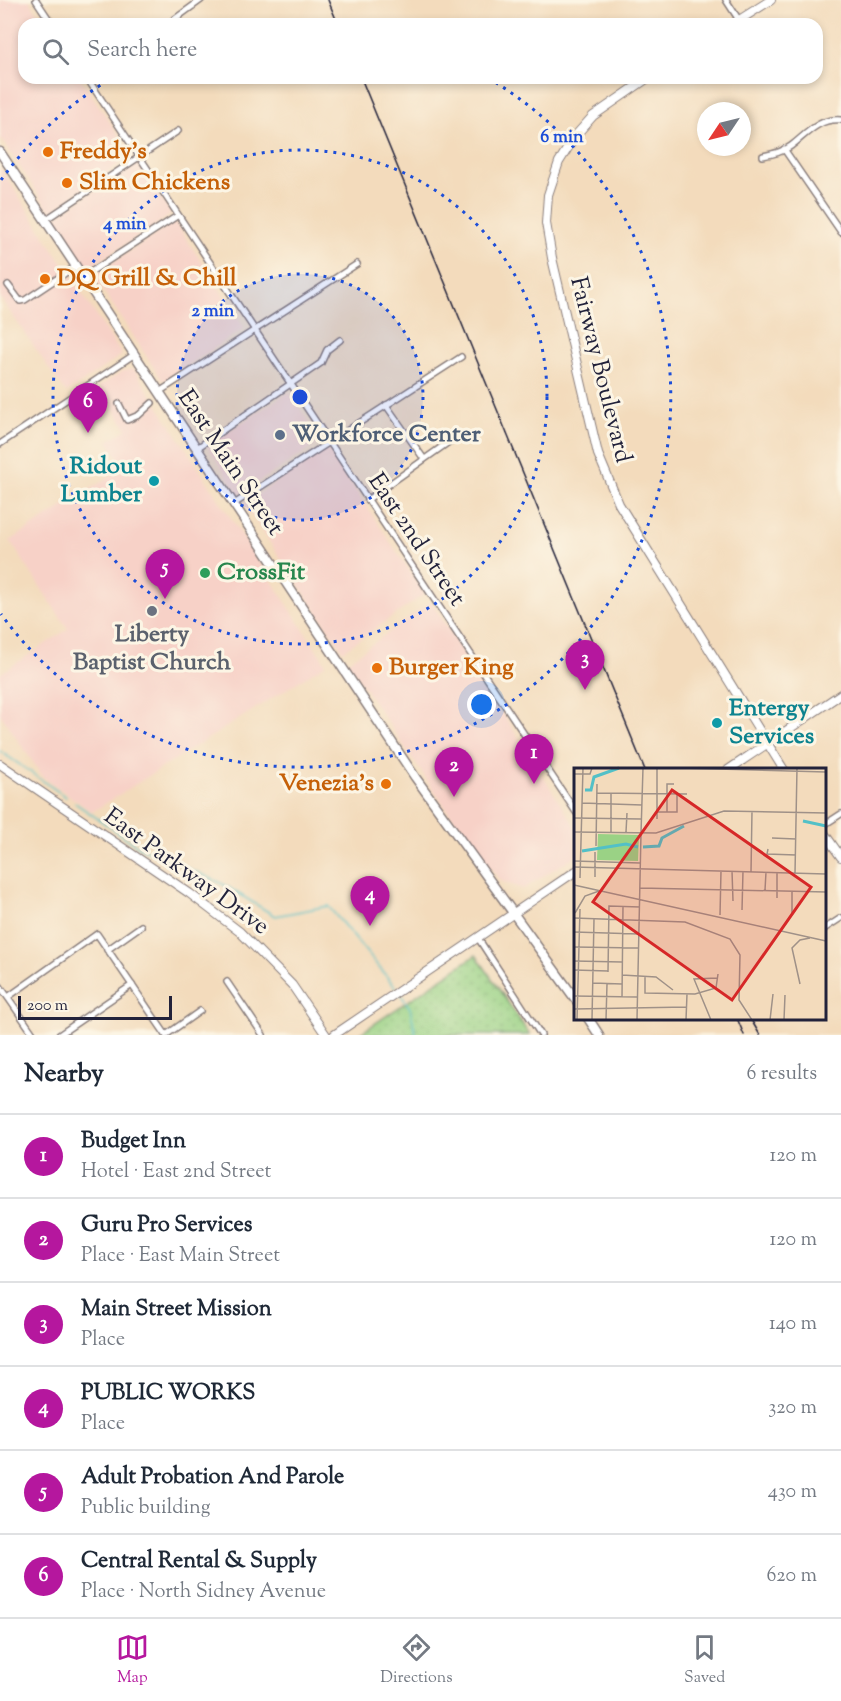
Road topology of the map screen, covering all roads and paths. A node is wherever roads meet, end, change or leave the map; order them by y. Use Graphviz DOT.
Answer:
graph roads {
  1 [pos="36,0"];
  2 [pos="201,0"];
  3 [pos="726,0"];
  4 [pos="771,0"];
  5 [pos="48,18"];
  6 [pos="176,18"];
  7 [pos="734,18"];
  8 [pos="742,18"];
  9 [pos="91,84"];
  10 [pos="639,84"];
  11 [pos="840,120"];
  12 [pos="178,131"];
  13 [pos="784,149"];
  14 [pos="0,152"];
  15 [pos="763,156"];
  16 [pos="140,158"];
  17 [pos="177,216"];
  18 [pos="45,220"];
  19 [pos="841,232"];
  20 [pos="357,264"];
  21 [pos="76,266"];
  22 [pos="83,277"];
  23 [pos="8,285"];
  24 [pos="254,329"];
  25 [pos="340,340"];
  26 [pos="135,354"];
  27 [pos="462,357"];
  28 [pos="290,386"];
  29 [pos="159,392"];
  30 [pos="152,403"];
  31 [pos="119,404"];
  32 [pos="386,405"];
  33 [pos="453,439"];
  34 [pos="329,443"];
  35 [pos="0,444"];
  36 [pos="197,448"];
  37 [pos="424,459"];
  38 [pos="367,500"];
  39 [pos="234,504"];
  40 [pos="840,697"];
  41 [pos="767,743"];
  42 [pos="0,764"];
  43 [pos="731,768"];
  44 [pos="783,768"];
  45 [pos="574,809"];
  46 [pos="841,814"];
  47 [pos="826,824"];
  48 [pos="826,834"];
  49 [pos="841,857"];
  50 [pos="574,872"];
  51 [pos="512,915"];
  52 [pos="841,918"];
  53 [pos="141,926"];
  54 [pos="826,928"];
  55 [pos="478,938"];
  56 [pos="107,950"];
  57 [pos="227,982"];
  58 [pos="132,985"];
  59 [pos="0,986"];
  60 [pos="8,996"];
  61 [pos="574,997"];
  62 [pos="200,1011"];
  63 [pos="589,1020"];
  64 [pos="34,1035"];
  65 [pos="59,1035"];
  66 [pos="166,1035"];
  67 [pos="262,1035"];
  68 [pos="326,1035"];
  69 [pos="334,1035"];
  70 [pos="541,1035"];
  71 [pos="599,1035"];
  1 -- 5 [label="street"];
  2 -- 6 [label="street"];
  3 -- 7 [label="street"];
  4 -- 8 [label="street"];
  9 -- 16 [label="street, East 2nd Street"];
  10 -- 41 [label="street, Fairway Boulevard"];
  11 -- 13 [label="street"];
  12 -- 16 [label="street"];
  13 -- 15 [label="street"];
  13 -- 19 [label="street"];
  14 -- 18 [label="main road, East Main Street"];
  16 -- 17 [label="street, East 2nd Street"];
  16 -- 18 [label="street"];
  17 -- 22 [label="street"];
  17 -- 24 [label="street, East 2nd Street"];
  18 -- 21 [label="main road, East Main Street"];
  20 -- 24 [label="street"];
  21 -- 22 [label="main road, East Main Street"];
  21 -- 23 [label="street"];
  22 -- 26 [label="main road, East Main Street"];
  24 -- 28 [label="street, East 2nd Street"];
  24 -- 29 [label="street"];
  25 -- 28 [label="street"];
  26 -- 29 [label="main road, East Main Street"];
  26 -- 35 [label="street"];
  27 -- 32 [label="street"];
  28 -- 34 [label="street, East 2nd Street"];
  28 -- 36 [label="street"];
  29 -- 36 [label="main road, East Main Street"];
  30 -- 31 [label="street"];
  32 -- 34 [label="street"];
  32 -- 37 [label="street"];
  33 -- 37 [label="street"];
  34 -- 38 [label="street, East 2nd Street"];
  34 -- 39 [label="street"];
  36 -- 39 [label="main road, East Main Street"];
  37 -- 38 [label="street"];
  38 -- 45 [label="street, East 2nd Street"];
  39 -- 51 [label="main road, East Main Street"];
  40 -- 41 [label="street"];
  41 -- 43 [label="street"];
  41 -- 44 [label="street, Fairway Boulevard"];
  42 -- 68 [label="street, East Parkway Drive"];
  46 -- 47 [label="street"];
  48 -- 49 [label="street"];
  50 -- 51 [label="street"];
  51 -- 55 [label="street"];
  51 -- 61 [label="main road, East Main Street"];
  52 -- 54 [label="street"];
  53 -- 56 [label="street"];
  55 -- 69 [label="street"];
  55 -- 70 [label="street"];
  56 -- 58 [label="street"];
  56 -- 60 [label="street"];
  57 -- 67 [label="street"];
  58 -- 65 [label="street"];
  58 -- 66 [label="street"];
  59 -- 60 [label="street"];
  60 -- 64 [label="street"];
  62 -- 66 [label="street"];
  63 -- 71 [label="main road"];
}
